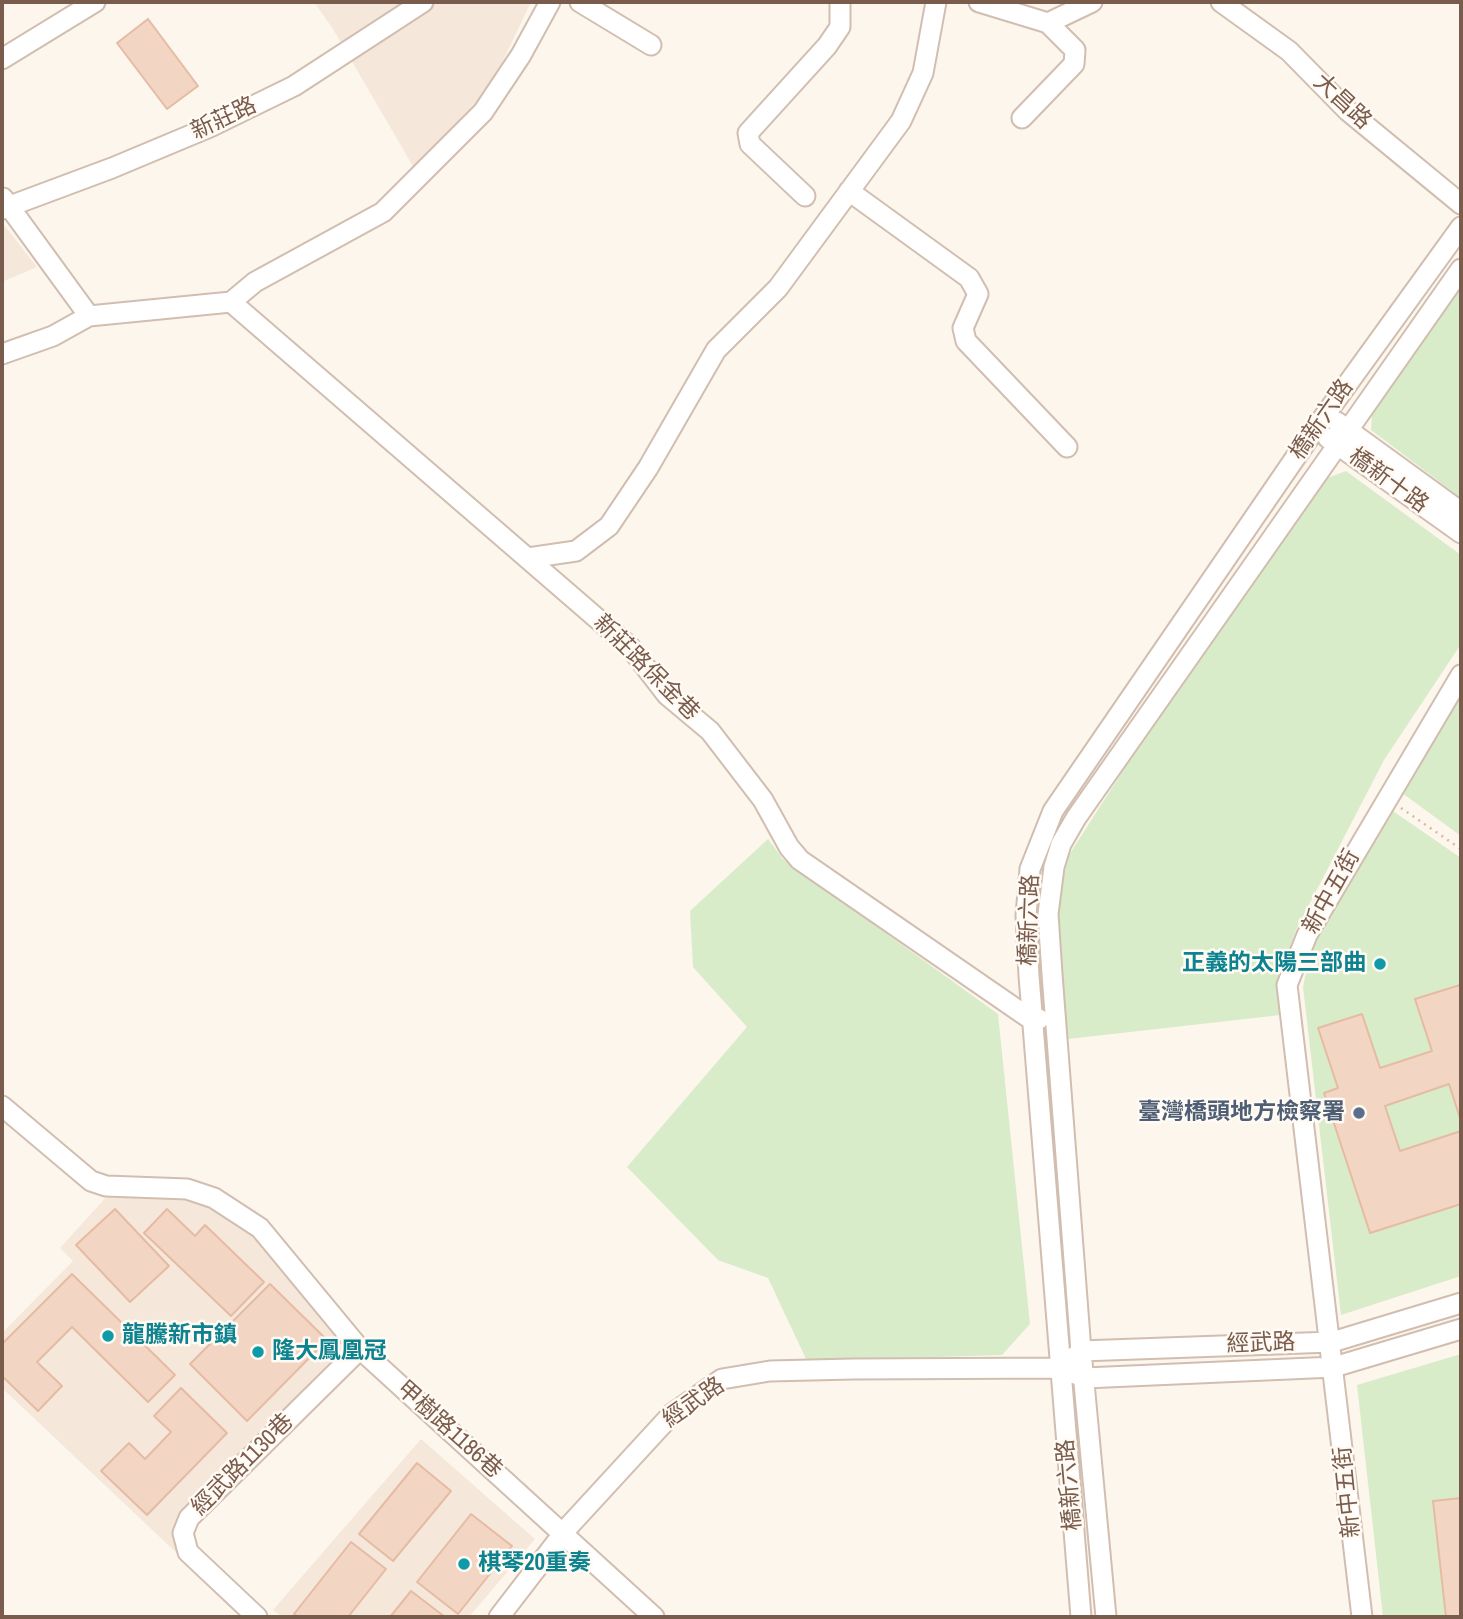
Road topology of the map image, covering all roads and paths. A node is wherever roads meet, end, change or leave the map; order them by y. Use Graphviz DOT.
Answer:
graph roads {
  1 [pos="95,2"];
  2 [pos="423,2"];
  3 [pos="550,2"];
  4 [pos="580,2"];
  5 [pos="840,2"];
  6 [pos="936,2"];
  7 [pos="979,2"];
  8 [pos="1092,2"];
  9 [pos="1222,2"];
  10 [pos="1048,23"];
  11 [pos="651,45"];
  12 [pos="2,59"];
  13 [pos="1023,118"];
  14 [pos="849,191"];
  15 [pos="806,196"];
  16 [pos="5,204"];
  17 [pos="1461,204"];
  18 [pos="1461,227"];
  19 [pos="1461,269"];
  20 [pos="231,302"];
  21 [pos="89,316"];
  22 [pos="2,354"];
  23 [pos="1321,422"];
  24 [pos="1342,436"];
  25 [pos="1067,447"];
  26 [pos="1461,512"];
  27 [pos="1461,533"];
  28 [pos="528,558"];
  29 [pos="1461,675"];
  30 [pos="1386,798"];
  31 [pos="1461,849"];
  32 [pos="1056,1017"];
  33 [pos="1032,1020"];
  34 [pos="2,1106"];
  35 [pos="1461,1303"];
  36 [pos="1461,1329"];
  37 [pos="1332,1342"];
  38 [pos="360,1349"];
  39 [pos="1081,1351"];
  40 [pos="1334,1367"];
  41 [pos="1061,1368"];
  42 [pos="1085,1378"];
  43 [pos="563,1534"];
  44 [pos="257,1617"];
  45 [pos="499,1617"];
  46 [pos="654,1617"];
  47 [pos="1081,1617"];
  48 [pos="1105,1617"];
  49 [pos="1362,1617"];
  1 -- 12 [label="street"];
  2 -- 16 [label="street, 新莊路"];
  3 -- 20 [label="street"];
  4 -- 11 [label="street"];
  5 -- 15 [label="street"];
  6 -- 14 [label="street"];
  7 -- 10 [label="street"];
  8 -- 10 [label="street"];
  9 -- 17 [label="street, 大昌路"];
  10 -- 13 [label="street"];
  14 -- 25 [label="street"];
  14 -- 28 [label="street"];
  16 -- 21 [label="street"];
  18 -- 23 [label="street, 橋新六路"];
  19 -- 24 [label="street, 橋新六路"];
  20 -- 21 [label="street"];
  20 -- 28 [label="street, 新莊路保金巷"];
  21 -- 22 [label="street"];
  23 -- 24 [label="street, 橋新十路"];
  23 -- 33 [label="street, 橋新六路"];
  24 -- 26 [label="street, 橋新十路"];
  24 -- 27 [label="street, 橋新十路"];
  24 -- 32 [label="street, 橋新六路"];
  28 -- 33 [label="street, 新莊路保金巷"];
  29 -- 30 [label="street, 新中五街"];
  30 -- 31 [label="path"];
  30 -- 37 [label="street, 新中五街"];
  32 -- 33 [label="street"];
  32 -- 39 [label="street, 橋新六路"];
  33 -- 41 [label="street, 橋新六路"];
  34 -- 38 [label="street, 甲樹路1186巷"];
  35 -- 37 [label="street, 經武路"];
  36 -- 40 [label="street, 經武路"];
  37 -- 39 [label="street, 經武路"];
  37 -- 40 [label="street, 新中五街"];
  38 -- 43 [label="street, 甲樹路1186巷"];
  38 -- 44 [label="street, 經武路1130巷"];
  39 -- 41 [label="street"];
  39 -- 42 [label="street, 橋新六路"];
  40 -- 42 [label="street, 經武路"];
  40 -- 49 [label="street, 新中五街"];
  41 -- 42 [label="street, 經武路"];
  41 -- 43 [label="street, 經武路"];
  41 -- 47 [label="street, 橋新六路"];
  42 -- 48 [label="street, 橋新六路"];
  43 -- 45 [label="street, 經武路"];
  43 -- 46 [label="street, 甲樹路1186巷"];
}
